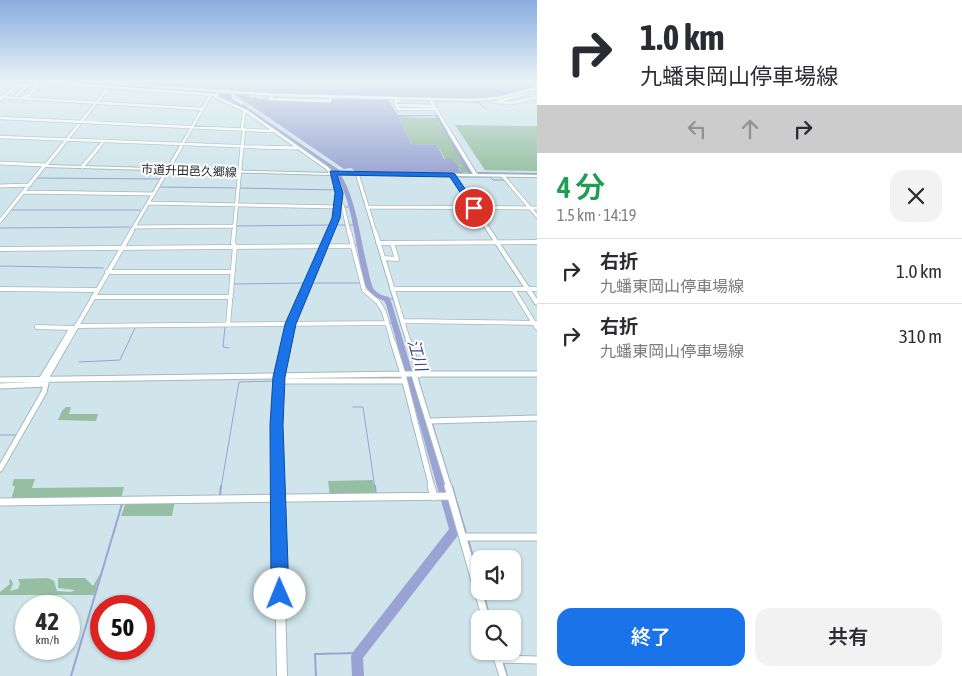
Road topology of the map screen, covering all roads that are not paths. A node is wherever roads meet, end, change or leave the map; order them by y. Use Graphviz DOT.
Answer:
graph roads {
  1 [pos="87,114"];
  2 [pos="199,114"];
  3 [pos="244,114"];
  4 [pos="249,114"];
  5 [pos="438,114"];
  6 [pos="0,118"];
  7 [pos="80,122"];
  8 [pos="191,127"];
  9 [pos="243,129"];
  10 [pos="272,131"];
  11 [pos="450,133"];
  12 [pos="0,138"];
  13 [pos="66,140"];
  14 [pos="103,142"];
  15 [pos="180,145"];
  16 [pos="242,147"];
  17 [pos="296,148"];
  18 [pos="0,163"];
  19 [pos="46,165"];
  20 [pos="82,166"];
  21 [pos="166,170"];
  22 [pos="239,172"];
  23 [pos="334,173"];
  24 [pos="357,173"];
  25 [pos="452,175"];
  26 [pos="476,175"];
  27 [pos="505,176"];
  28 [pos="537,176"];
  29 [pos="29,185"];
  30 [pos="0,186"];
  31 [pos="24,192"];
  32 [pos="152,194"];
  33 [pos="148,203"];
  34 [pos="236,205"];
  35 [pos="339,205"];
  36 [pos="367,207"];
  37 [pos="474,208"];
  38 [pos="533,208"];
  39 [pos="537,212"];
  40 [pos="537,216"];
  41 [pos="0,221"];
  42 [pos="234,226"];
  43 [pos="134,227"];
  44 [pos="496,242"];
  45 [pos="537,242"];
  46 [pos="378,243"];
  47 [pos="392,243"];
  48 [pos="324,246"];
  49 [pos="353,246"];
  50 [pos="234,247"];
  51 [pos="119,248"];
  52 [pos="0,249"];
  53 [pos="383,258"];
  54 [pos="232,271"];
  55 [pos="107,272"];
  56 [pos="0,289"];
  57 [pos="392,289"];
  58 [pos="514,289"];
  59 [pos="526,289"];
  60 [pos="537,289"];
  61 [pos="95,290"];
  62 [pos="230,296"];
  63 [pos="93,297"];
  64 [pos="537,303"];
  65 [pos="537,309"];
  66 [pos="402,321"];
  67 [pos="387,323"];
  68 [pos="228,324"];
  69 [pos="291,324"];
  70 [pos="536,324"];
  71 [pos="37,327"];
  72 [pos="74,327"];
  73 [pos="537,374"];
  74 [pos="415,375"];
  75 [pos="403,378"];
  76 [pos="279,379"];
  77 [pos="0,380"];
  78 [pos="41,382"];
  79 [pos="0,386"];
  80 [pos="537,418"];
  81 [pos="431,421"];
  82 [pos="0,469"];
  83 [pos="435,496"];
  84 [pos="451,496"];
  85 [pos="278,498"];
  86 [pos="0,502"];
  87 [pos="467,537"];
  88 [pos="537,537"];
  89 [pos="484,610"];
  90 [pos="521,659"];
  91 [pos="500,660"];
  92 [pos="537,660"];
  93 [pos="282,676"];
  94 [pos="503,676"];
  1 -- 7 [label="street"];
  2 -- 8 [label="street"];
  3 -- 9 [label="street"];
  4 -- 10 [label="main road"];
  5 -- 11 [label="street"];
  6 -- 7 [label="street"];
  7 -- 8 [label="street"];
  7 -- 13 [label="street"];
  8 -- 9 [label="street"];
  8 -- 15 [label="street"];
  9 -- 10 [label="street"];
  9 -- 16 [label="street"];
  10 -- 17 [label="main road"];
  11 -- 26 [label="main road"];
  12 -- 13 [label="street"];
  13 -- 14 [label="street"];
  13 -- 19 [label="street"];
  14 -- 15 [label="street"];
  14 -- 20 [label="street"];
  15 -- 16 [label="street"];
  15 -- 21 [label="street"];
  16 -- 17 [label="street"];
  16 -- 22 [label="street"];
  17 -- 23 [label="main road"];
  18 -- 19 [label="street"];
  19 -- 20 [label="main road, 市道升田邑久郷線"];
  19 -- 29 [label="street"];
  20 -- 21 [label="main road, 市道升田邑久郷線"];
  21 -- 22 [label="main road, 市道升田邑久郷線"];
  21 -- 32 [label="street"];
  22 -- 23 [label="main road, 市道升田邑久郷線"];
  22 -- 34 [label="street"];
  23 -- 24 [label="main road, 市道升田邑久郷線"];
  23 -- 35 [label="main road"];
  24 -- 25 [label="main road, 市道升田邑久郷線"];
  24 -- 36 [label="street"];
  25 -- 26 [label="main road, 市道升田邑久郷線"];
  25 -- 37 [label="main road"];
  26 -- 27 [label="main road, 市道升田邑久郷線"];
  27 -- 28 [label="main road, 市道升田邑久郷線"];
  27 -- 38 [label="street"];
  29 -- 30 [label="street"];
  29 -- 31 [label="street"];
  31 -- 32 [label="street"];
  31 -- 41 [label="street"];
  32 -- 33 [label="street"];
  32 -- 51 [label="street"];
  33 -- 34 [label="street"];
  33 -- 43 [label="street"];
  34 -- 35 [label="street"];
  34 -- 42 [label="street"];
  35 -- 48 [label="main road"];
  35 -- 49 [label="street"];
  36 -- 37 [label="street"];
  36 -- 46 [label="street"];
  37 -- 38 [label="street"];
  37 -- 44 [label="main road"];
  38 -- 39 [label="street"];
  38 -- 40 [label="street"];
  42 -- 43 [label="street"];
  42 -- 50 [label="street"];
  43 -- 51 [label="street"];
  44 -- 45 [label="street"];
  44 -- 47 [label="street"];
  44 -- 59 [label="main road"];
  46 -- 47 [label="street"];
  46 -- 53 [label="street"];
  47 -- 53 [label="street"];
  48 -- 49 [label="street"];
  48 -- 50 [label="street"];
  48 -- 69 [label="main road"];
  49 -- 67 [label="street"];
  50 -- 51 [label="street"];
  50 -- 54 [label="street"];
  51 -- 52 [label="street"];
  51 -- 55 [label="street"];
  51 -- 61 [label="street"];
  53 -- 57 [label="street"];
  54 -- 55 [label="street"];
  54 -- 62 [label="street"];
  55 -- 61 [label="street"];
  56 -- 61 [label="street"];
  57 -- 58 [label="street"];
  57 -- 66 [label="street"];
  58 -- 59 [label="street"];
  58 -- 70 [label="street"];
  59 -- 60 [label="street"];
  59 -- 64 [label="main road"];
  59 -- 65 [label="main road"];
  61 -- 63 [label="street"];
  61 -- 72 [label="street"];
  62 -- 63 [label="street"];
  62 -- 68 [label="street"];
  63 -- 72 [label="street"];
  66 -- 70 [label="street"];
  66 -- 74 [label="street"];
  67 -- 69 [label="street"];
  67 -- 75 [label="street"];
  68 -- 69 [label="street"];
  68 -- 72 [label="street"];
  69 -- 76 [label="main road"];
  71 -- 72 [label="street"];
  72 -- 78 [label="street"];
  73 -- 74 [label="street"];
  74 -- 75 [label="street"];
  74 -- 81 [label="street"];
  75 -- 76 [label="street"];
  75 -- 83 [label="street"];
  76 -- 78 [label="street"];
  76 -- 85 [label="main road"];
  77 -- 78 [label="street"];
  78 -- 79 [label="street"];
  78 -- 82 [label="street"];
  80 -- 81 [label="street"];
  81 -- 84 [label="street"];
  83 -- 84 [label="street"];
  83 -- 85 [label="street"];
  84 -- 87 [label="street"];
  85 -- 86 [label="street"];
  85 -- 93 [label="main road"];
  87 -- 88 [label="street"];
  87 -- 89 [label="street"];
  90 -- 92 [label="street"];
  91 -- 94 [label="street"];
}
